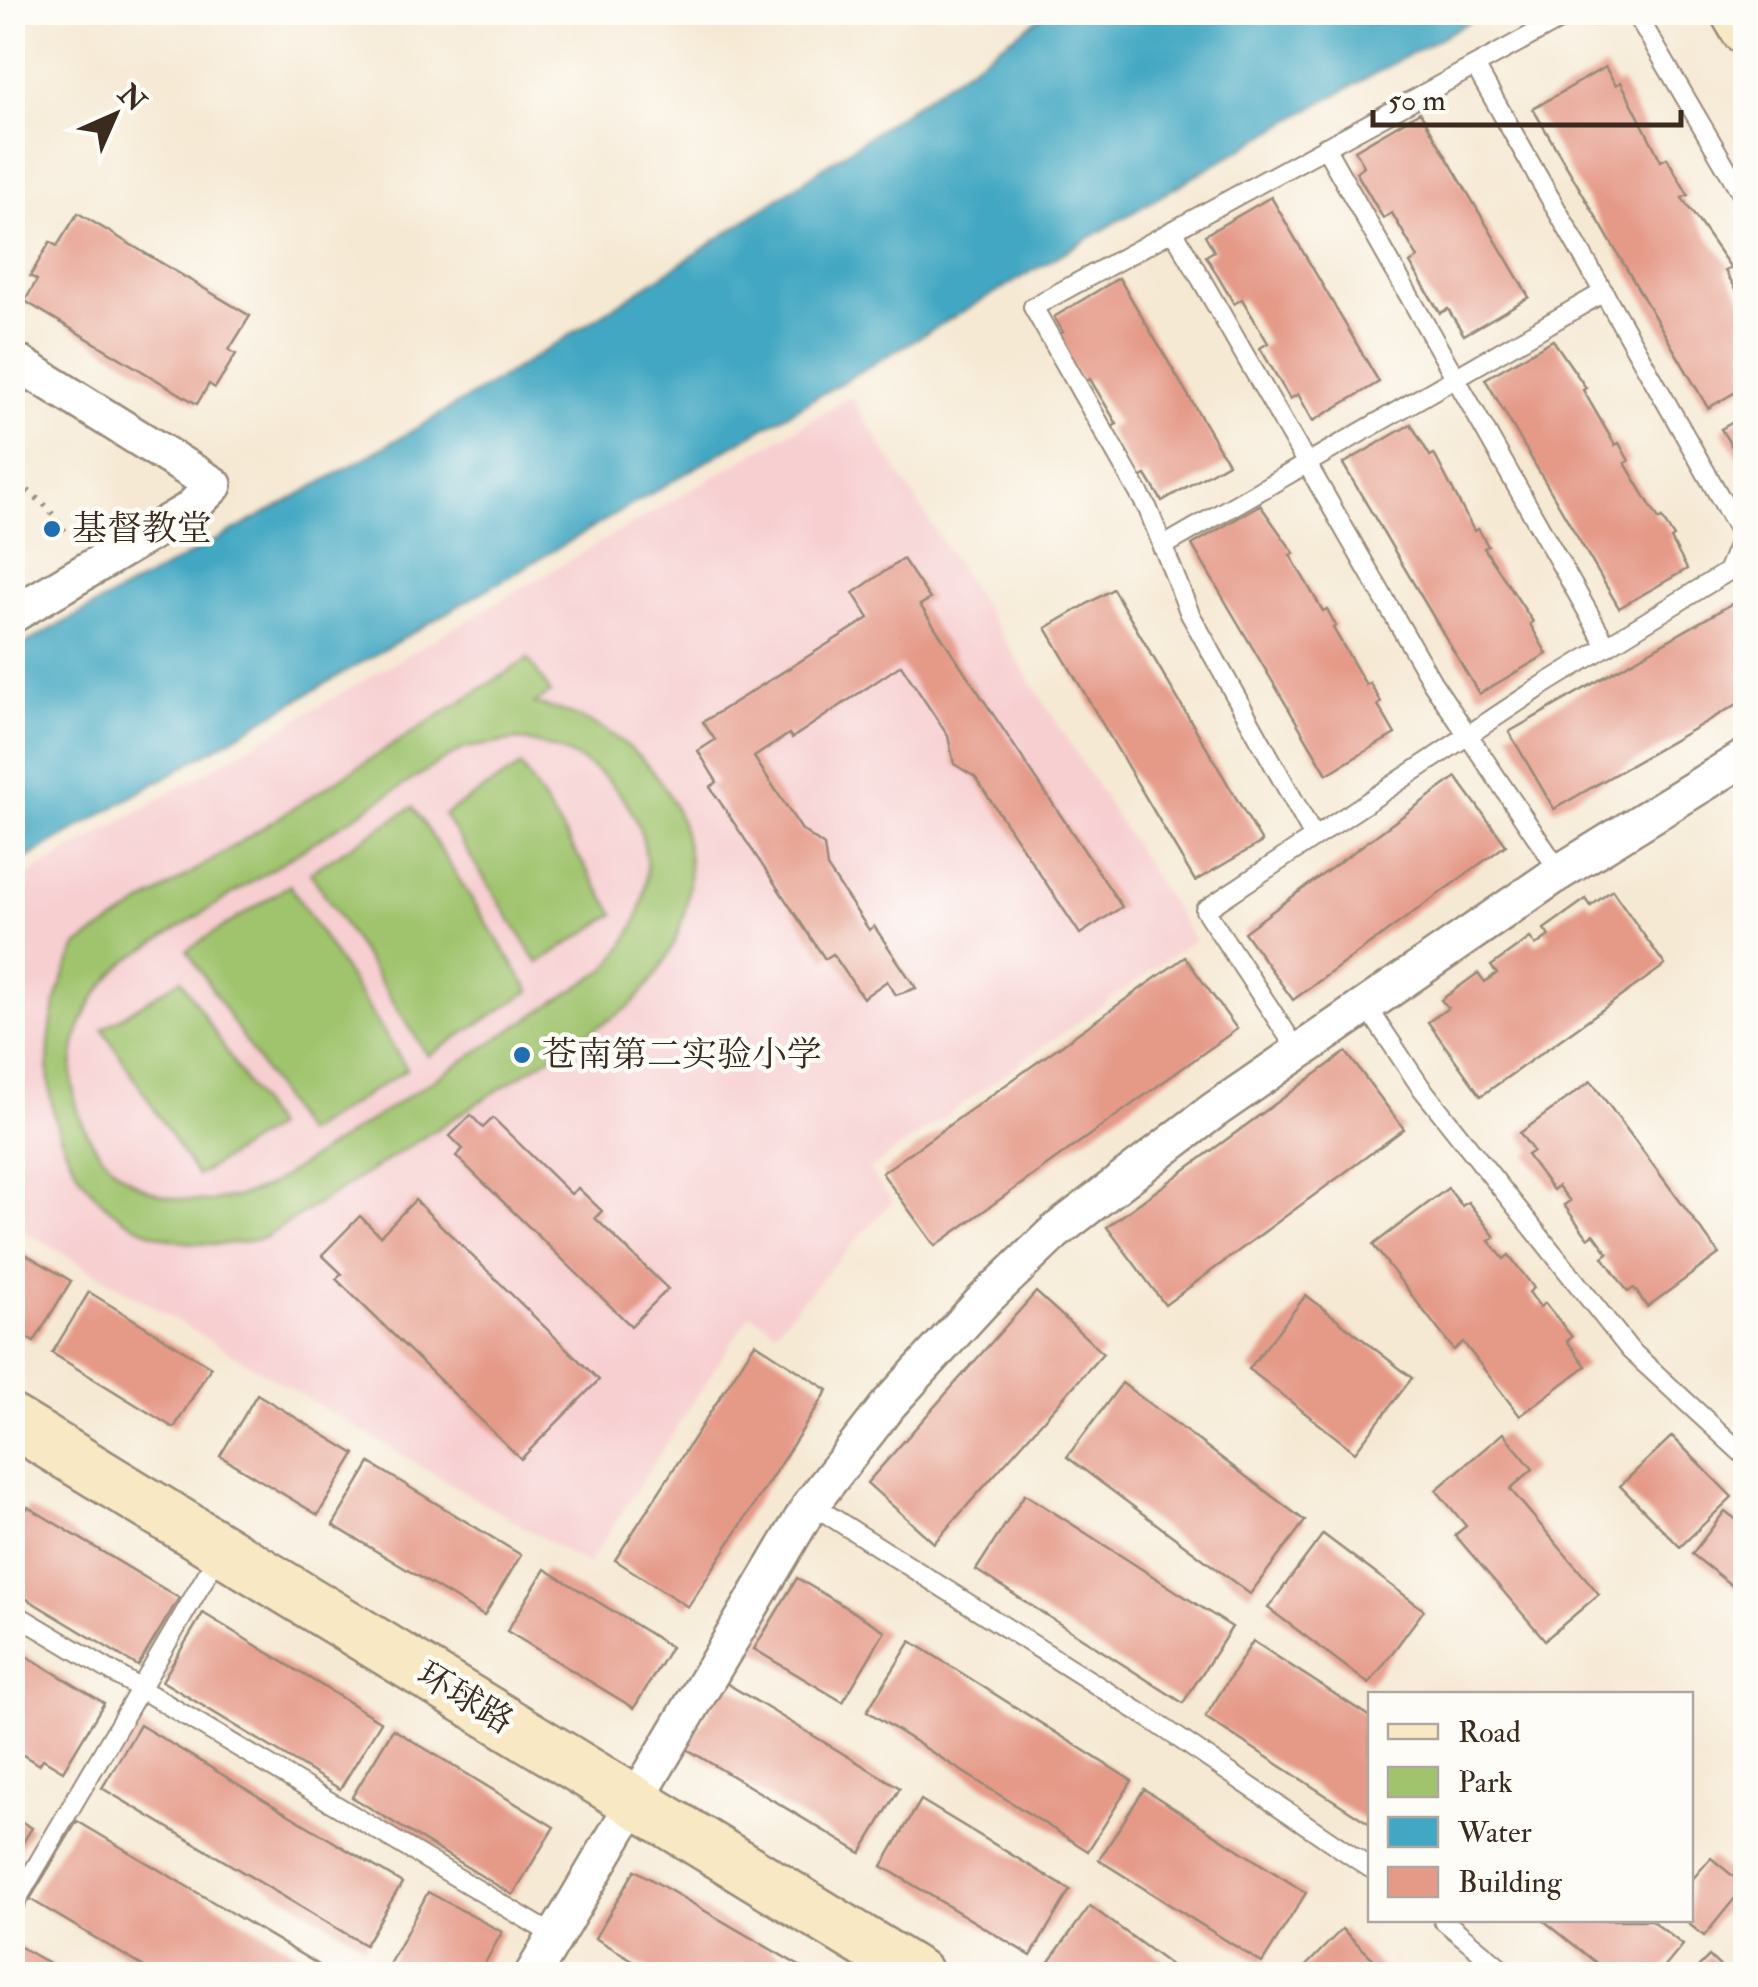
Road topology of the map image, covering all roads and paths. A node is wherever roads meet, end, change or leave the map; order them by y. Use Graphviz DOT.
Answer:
graph roads {
  1 [pos="1671,12"];
  2 [pos="1736,12"];
  3 [pos="1638,17"];
  4 [pos="1746,29"];
  5 [pos="1475,66"];
  6 [pos="1325,148"];
  7 [pos="1746,201"];
  8 [pos="1173,230"];
  9 [pos="1604,292"];
  10 [pos="12,359"];
  11 [pos="1456,378"];
  12 [pos="1306,464"];
  13 [pos="12,477"];
  14 [pos="1162,547"];
  15 [pos="89,570"];
  16 [pos="12,614"];
  17 [pos="1607,646"];
  18 [pos="1469,733"];
  19 [pos="1746,756"];
  20 [pos="1314,837"];
  21 [pos="1560,872"];
  22 [pos="1366,1005"];
  23 [pos="1298,1051"];
  24 [pos="12,1421"];
  25 [pos="1746,1457"];
  26 [pos="811,1504"];
  27 [pos="222,1549"];
  28 [pos="12,1612"];
  29 [pos="140,1688"];
  30 [pos="634,1801"];
  31 [pos="1368,1867"];
  32 [pos="12,1908"];
  33 [pos="1445,1922"];
  34 [pos="555,1936"];
  35 [pos="533,1974"];
  36 [pos="916,1974"];
  37 [pos="1508,1974"];
  1 -- 3 [label="lane"];
  2 -- 4 [label="street"];
  3 -- 5 [label="lane"];
  3 -- 7 [label="lane"];
  5 -- 6 [label="lane"];
  5 -- 9 [label="lane"];
  6 -- 8 [label="lane"];
  6 -- 11 [label="lane"];
  8 -- 12 [label="lane"];
  8 -- 14 [label="lane"];
  9 -- 11 [label="lane"];
  9 -- 17 [label="lane"];
  10 -- 15 [label="street"];
  11 -- 12 [label="lane"];
  11 -- 17 [label="lane"];
  12 -- 14 [label="lane"];
  12 -- 18 [label="lane"];
  13 -- 15 [label="path"];
  14 -- 20 [label="lane"];
  15 -- 16 [label="street"];
  17 -- 18 [label="lane"];
  18 -- 20 [label="lane"];
  18 -- 21 [label="lane"];
  19 -- 21 [label="street"];
  20 -- 23 [label="lane"];
  21 -- 22 [label="street"];
  22 -- 23 [label="street"];
  22 -- 25 [label="lane"];
  23 -- 26 [label="street"];
  24 -- 27 [label="street, 环球路"];
  26 -- 30 [label="street"];
  26 -- 31 [label="lane"];
  27 -- 29 [label="lane"];
  27 -- 30 [label="street, 环球路"];
  28 -- 29 [label="lane"];
  29 -- 32 [label="lane"];
  29 -- 34 [label="lane"];
  30 -- 34 [label="street"];
  30 -- 36 [label="street, 环球路"];
  33 -- 37 [label="lane"];
  34 -- 35 [label="street"];
}
